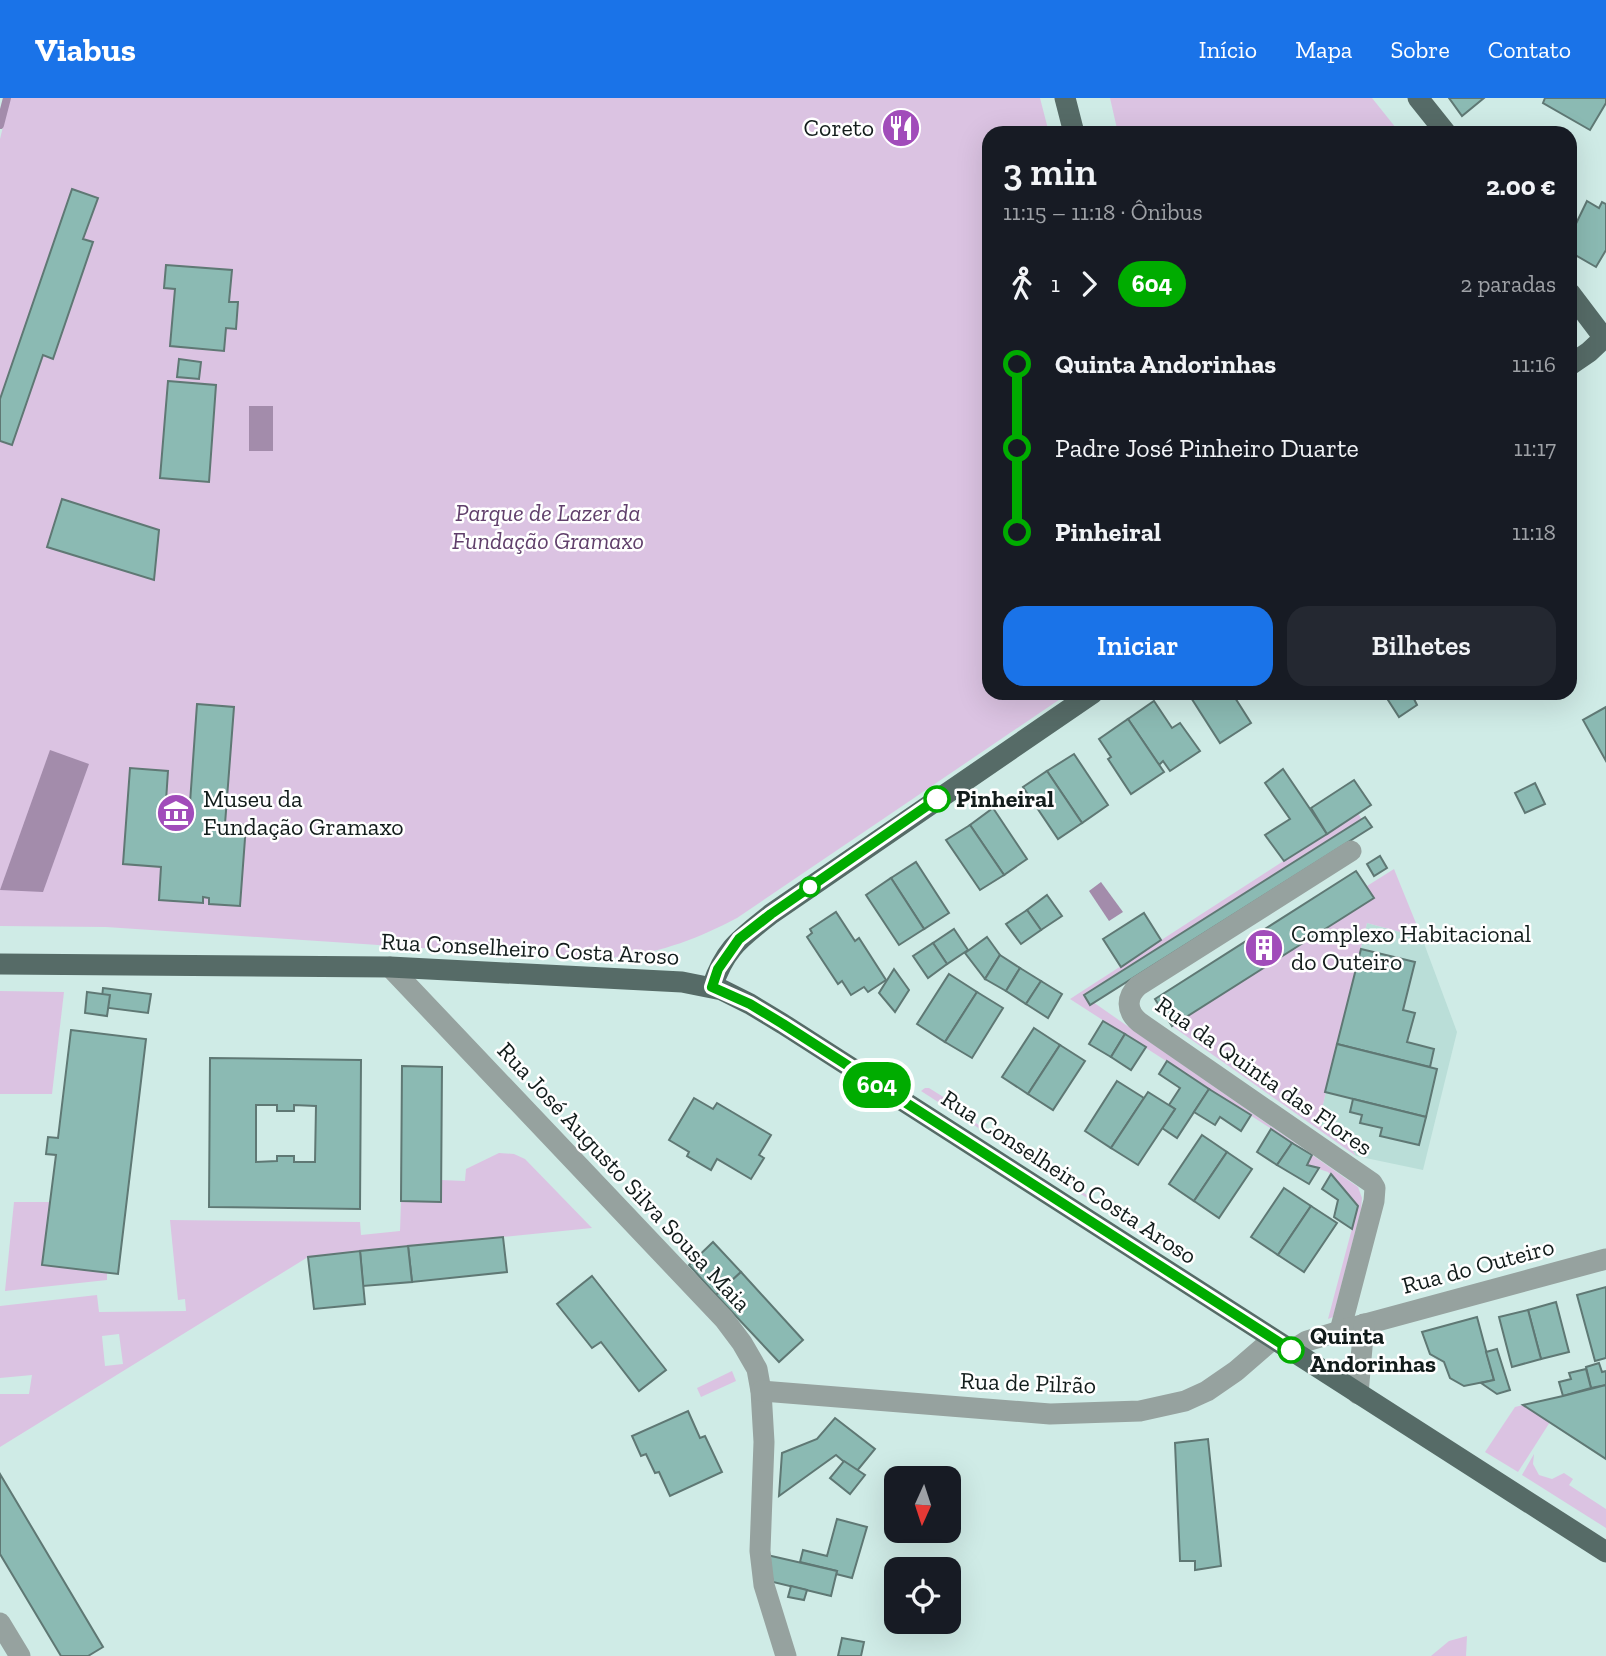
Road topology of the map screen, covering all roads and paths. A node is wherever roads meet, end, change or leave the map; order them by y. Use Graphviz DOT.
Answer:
graph roads {
  1 [pos="1065,98"];
  2 [pos="1419,98"];
  3 [pos="1072,126"];
  4 [pos="1441,126"];
  5 [pos="1577,302"];
  6 [pos="1605,338"];
  7 [pos="1577,360"];
  8 [pos="1083,700"];
  9 [pos="1352,851"];
  10 [pos="0,964"];
  11 [pos="390,967"];
  12 [pos="712,987"];
  13 [pos="1606,1259"];
  14 [pos="1364,1324"];
  15 [pos="1340,1331"];
  16 [pos="1282,1345"];
  17 [pos="761,1391"];
  18 [pos="1358,1394"];
  19 [pos="1606,1552"];
  20 [pos="0,1623"];
  21 [pos="20,1656"];
  22 [pos="786,1656"];
  1 -- 3 [label="main road"];
  2 -- 4 [label="main road"];
  5 -- 6 [label="main road"];
  6 -- 7 [label="main road"];
  8 -- 12 [label="main road"];
  9 -- 15 [label="street, Rua da Quinta das Flores"];
  10 -- 11 [label="main road, Rua Conselheiro Costa Aroso"];
  11 -- 12 [label="main road, Rua Conselheiro Costa Aroso"];
  11 -- 17 [label="street, Rua José Augusto Silva Sousa Maia"];
  12 -- 16 [label="main road, Rua Conselheiro Costa Aroso"];
  13 -- 14 [label="street, Rua do Outeiro"];
  14 -- 15 [label="street, Rua do Outeiro"];
  14 -- 18 [label="street"];
  15 -- 16 [label="street, Rua do Outeiro"];
  16 -- 17 [label="street, Rua de Pilrão"];
  16 -- 18 [label="main road, Rua Conselheiro Costa Aroso"];
  17 -- 22 [label="street, Rua José Augusto Silva Sousa Maia"];
  18 -- 19 [label="main road, Rua Conselheiro Costa Aroso"];
  20 -- 21 [label="street"];
}
